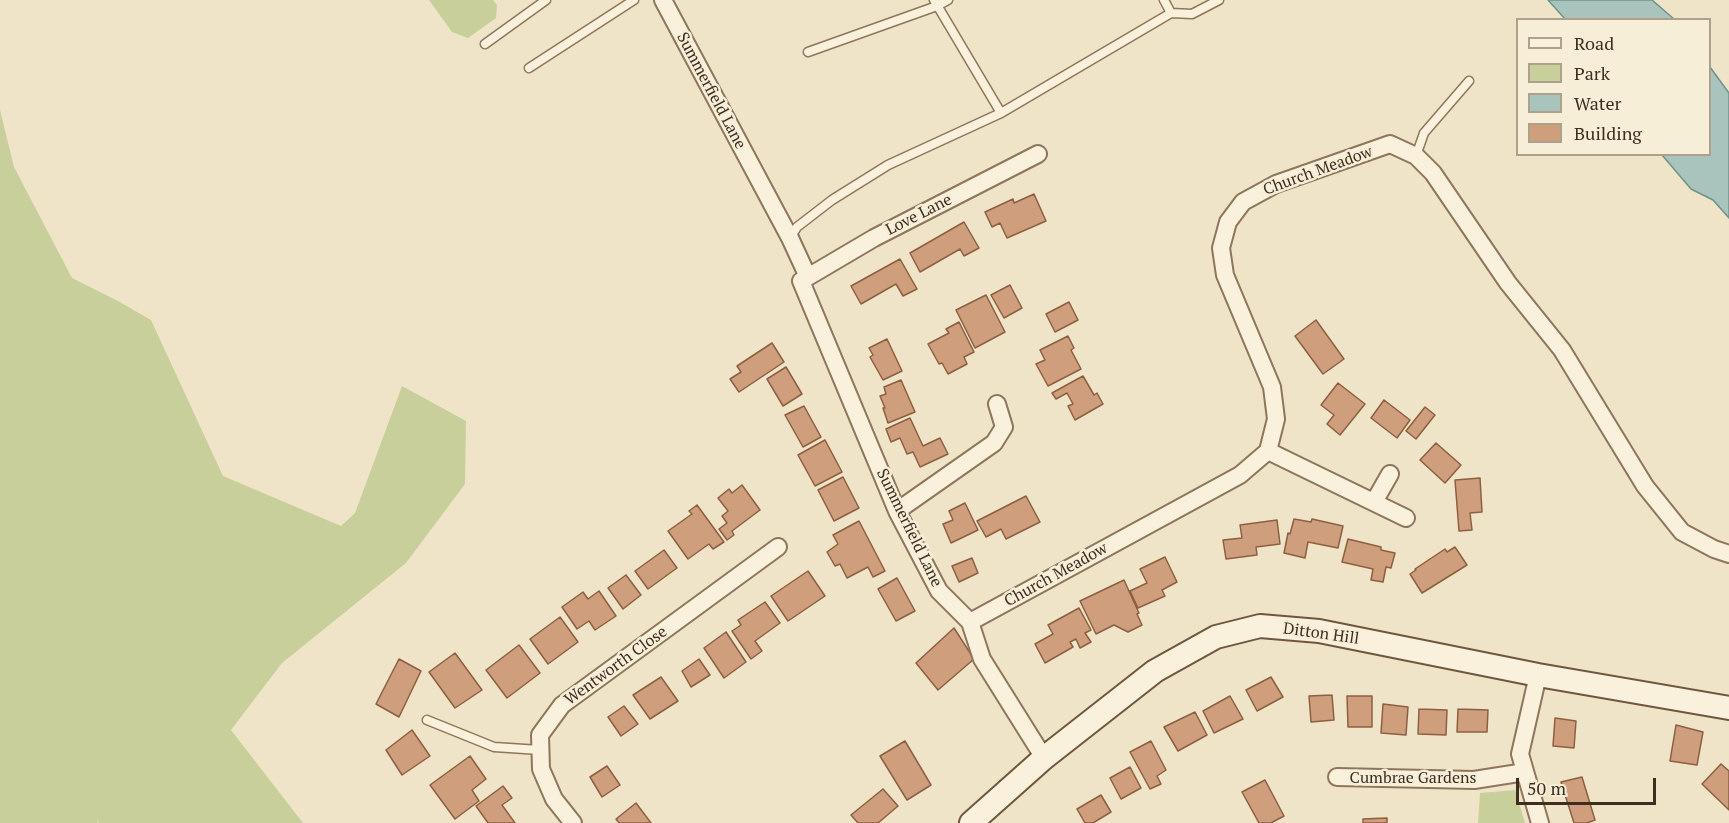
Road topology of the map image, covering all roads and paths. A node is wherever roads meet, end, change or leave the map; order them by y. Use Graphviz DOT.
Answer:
graph roads {
  1 [pos="546,0"];
  2 [pos="634,0"];
  3 [pos="663,0"];
  4 [pos="948,0"];
  5 [pos="1164,0"];
  6 [pos="1219,0"];
  7 [pos="936,3"];
  8 [pos="1171,13"];
  9 [pos="485,44"];
  10 [pos="808,52"];
  11 [pos="529,68"];
  12 [pos="1469,81"];
  13 [pos="1000,113"];
  14 [pos="1038,154"];
  15 [pos="1416,156"];
  16 [pos="790,238"];
  17 [pos="805,279"];
  18 [pos="997,404"];
  19 [pos="1268,451"];
  20 [pos="1390,474"];
  21 [pos="1374,502"];
  22 [pos="897,511"];
  23 [pos="1406,518"];
  24 [pos="778,547"];
  25 [pos="1729,554"];
  26 [pos="970,622"];
  27 [pos="1538,675"];
  28 [pos="1729,708"];
  29 [pos="428,720"];
  30 [pos="540,750"];
  31 [pos="1044,758"];
  32 [pos="1525,772"];
  33 [pos="1338,777"];
  34 [pos="573,823"];
  35 [pos="971,823"];
  36 [pos="1540,823"];
  1 -- 9 [label="lane"];
  2 -- 11 [label="lane"];
  3 -- 16 [label="street, Summerfield Lane"];
  4 -- 7 [label="lane"];
  5 -- 8 [label="lane"];
  6 -- 8 [label="lane"];
  7 -- 10 [label="lane"];
  7 -- 13 [label="lane"];
  8 -- 13 [label="lane"];
  12 -- 15 [label="lane"];
  13 -- 16 [label="lane"];
  14 -- 17 [label="street, Love Lane"];
  15 -- 19 [label="street, Church Meadow"];
  15 -- 25 [label="street, Church Meadow"];
  16 -- 17 [label="street, Summerfield Lane"];
  17 -- 22 [label="street, Summerfield Lane"];
  18 -- 22 [label="street"];
  19 -- 21 [label="street"];
  19 -- 26 [label="street, Church Meadow"];
  20 -- 21 [label="street"];
  21 -- 23 [label="street"];
  22 -- 26 [label="street, Summerfield Lane"];
  24 -- 30 [label="street, Wentworth Close"];
  26 -- 31 [label="street, Summerfield Lane"];
  27 -- 28 [label="street, Ditton Hill"];
  27 -- 31 [label="street, Ditton Hill"];
  27 -- 32 [label="street"];
  29 -- 30 [label="lane"];
  30 -- 34 [label="street, Wentworth Close"];
  31 -- 35 [label="street, Ditton Hill"];
  32 -- 33 [label="street, Cumbrae Gardens"];
  32 -- 36 [label="street"];
}
